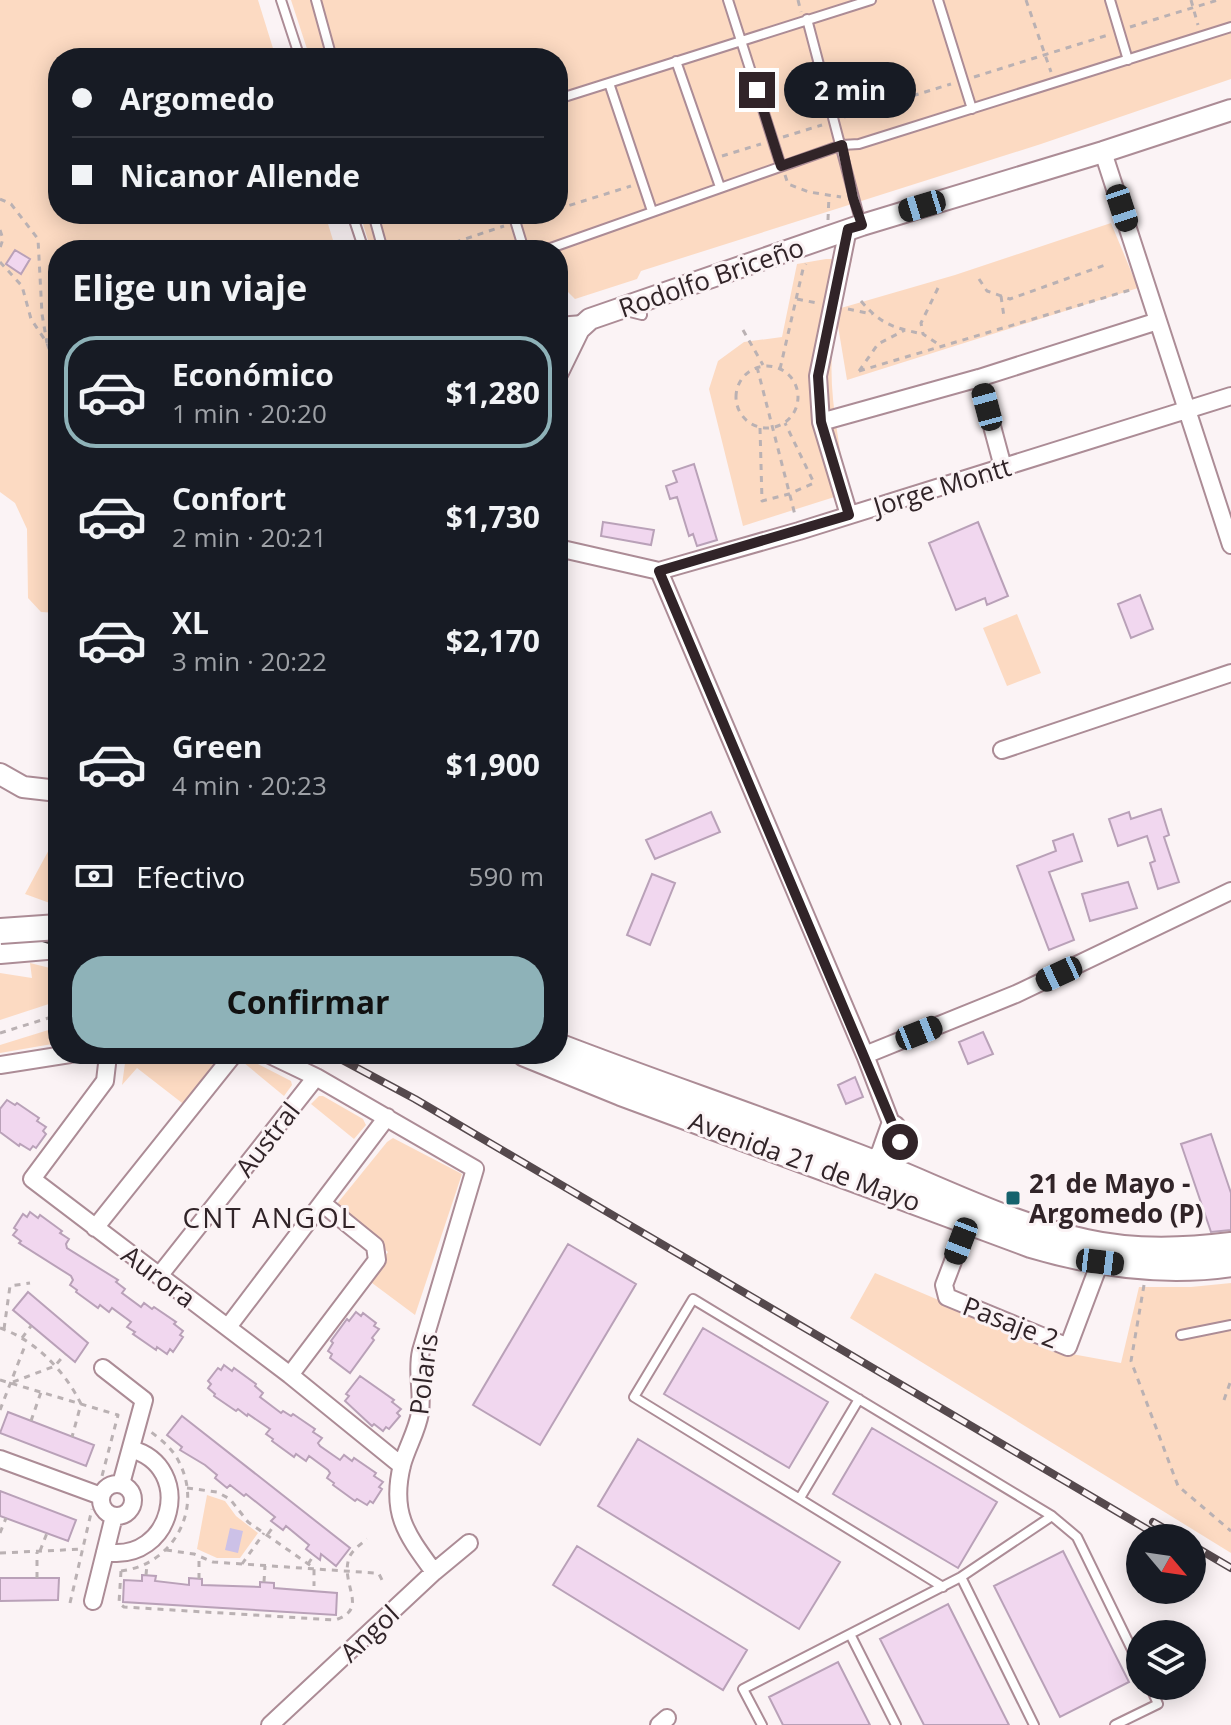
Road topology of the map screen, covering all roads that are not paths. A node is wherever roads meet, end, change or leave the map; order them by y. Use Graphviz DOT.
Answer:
graph roads {
  1 [pos="281,0"];
  2 [pos="316,0"];
  3 [pos="728,0"];
  4 [pos="871,0"];
  5 [pos="938,0"];
  6 [pos="1110,0"];
  7 [pos="807,19"];
  8 [pos="1231,27"];
  9 [pos="741,41"];
  10 [pos="297,48"];
  11 [pos="329,48"];
  12 [pos="1128,60"];
  13 [pos="676,61"];
  14 [pos="609,83"];
  15 [pos="568,96"];
  16 [pos="972,109"];
  17 [pos="1231,110"];
  18 [pos="842,145"];
  19 [pos="1103,152"];
  20 [pos="781,166"];
  21 [pos="720,187"];
  22 [pos="652,211"];
  23 [pos="855,227"];
  24 [pos="568,242"];
  25 [pos="617,309"];
  26 [pos="642,315"];
  27 [pos="1158,321"];
  28 [pos="568,323"];
  29 [pos="583,324"];
  30 [pos="568,353"];
  31 [pos="979,378"];
  32 [pos="1231,396"];
  33 [pos="1187,409"];
  34 [pos="821,422"];
  35 [pos="1003,467"];
  36 [pos="849,515"];
  37 [pos="1231,545"];
  38 [pos="568,550"];
  39 [pos="659,571"];
  40 [pos="1231,673"];
  41 [pos="1002,750"];
  42 [pos="0,774"];
  43 [pos="48,790"];
  44 [pos="1231,891"];
  45 [pos="48,928"];
  46 [pos="0,931"];
  47 [pos="48,947"];
  48 [pos="0,951"];
  49 [pos="568,1050"];
  50 [pos="865,1055"];
  51 [pos="48,1057"];
  52 [pos="107,1064"];
  53 [pos="226,1064"];
  54 [pos="289,1064"];
  55 [pos="549,1064"];
  56 [pos="0,1065"];
  57 [pos="316,1077"];
  58 [pos="387,1117"];
  59 [pos="893,1128"];
  60 [pos="876,1163"];
  61 [pos="844,1174"];
  62 [pos="929,1186"];
  63 [pos="322,1203"];
  64 [pos="968,1222"];
  65 [pos="95,1228"];
  66 [pos="1231,1245"];
  67 [pos="1100,1262"];
  68 [pos="1231,1264"];
  69 [pos="159,1276"];
  70 [pos="1231,1325"];
  71 [pos="228,1327"];
  72 [pos="1181,1335"];
  73 [pos="103,1368"];
  74 [pos="290,1375"];
  75 [pos="859,1399"];
  76 [pos="131,1449"];
  77 [pos="0,1459"];
  78 [pos="402,1466"];
  79 [pos="121,1484"];
  80 [pos="97,1495"];
  81 [pos="800,1498"];
  82 [pos="114,1516"];
  83 [pos="1052,1516"];
  84 [pos="469,1543"];
  85 [pos="105,1552"];
  86 [pos="434,1572"];
  87 [pos="961,1577"];
  88 [pos="943,1587"];
  89 [pos="93,1601"];
  90 [pos="850,1634"];
  91 [pos="1126,1637"];
  92 [pos="1156,1700"];
  93 [pos="270,1725"];
  94 [pos="762,1725"];
  95 [pos="896,1725"];
  96 [pos="1034,1725"];
  97 [pos="1115,1725"];
  1 -- 10 [label="lane"];
  2 -- 11 [label="lane"];
  3 -- 9 [label="lane"];
  4 -- 7 [label="lane"];
  5 -- 16 [label="lane"];
  6 -- 12 [label="lane"];
  7 -- 9 [label="lane"];
  7 -- 18 [label="lane"];
  8 -- 12 [label="lane"];
  9 -- 13 [label="lane"];
  9 -- 20 [label="lane"];
  12 -- 16 [label="lane"];
  13 -- 14 [label="lane"];
  13 -- 21 [label="lane"];
  14 -- 15 [label="lane"];
  14 -- 22 [label="lane"];
  16 -- 18 [label="lane"];
  17 -- 19 [label="street, Rodolfo Briceño"];
  18 -- 20 [label="lane"];
  18 -- 23 [label="lane"];
  19 -- 23 [label="street, Rodolfo Briceño"];
  19 -- 27 [label="street"];
  20 -- 21 [label="lane"];
  21 -- 22 [label="lane"];
  22 -- 24 [label="lane"];
  23 -- 25 [label="street, Rodolfo Briceño"];
  23 -- 34 [label="street"];
  25 -- 26 [label="lane"];
  25 -- 29 [label="street, Rodolfo Briceño"];
  27 -- 31 [label="street"];
  27 -- 33 [label="street"];
  28 -- 29 [label="street, Rodolfo Briceño"];
  29 -- 30 [label="street"];
  31 -- 34 [label="street"];
  31 -- 35 [label="street"];
  32 -- 33 [label="street, Jorge Montt"];
  33 -- 35 [label="street, Jorge Montt"];
  33 -- 37 [label="street"];
  34 -- 36 [label="street"];
  35 -- 36 [label="street, Jorge Montt"];
  36 -- 39 [label="street, Jorge Montt"];
  38 -- 39 [label="street, Jorge Montt"];
  39 -- 50 [label="street"];
  40 -- 41 [label="street"];
  42 -- 43 [label="street"];
  44 -- 50 [label="street"];
  45 -- 46 [label="main road, bridge"];
  47 -- 48 [label="main road"];
  49 -- 60 [label="main road, Avenida 21 de Mayo"];
  50 -- 59 [label="street"];
  51 -- 56 [label="street"];
  52 -- 65 [label="street, Aurora"];
  53 -- 65 [label="street"];
  54 -- 57 [label="street"];
  55 -- 61 [label="main road, Avenida 21 de Mayo"];
  57 -- 58 [label="street"];
  57 -- 69 [label="street, Austral"];
  58 -- 63 [label="street"];
  58 -- 78 [label="street, Polaris"];
  59 -- 60 [label="main road"];
  59 -- 62 [label="main road"];
  60 -- 61 [label="main road"];
  60 -- 62 [label="main road, Avenida 21 de Mayo"];
  61 -- 64 [label="main road, Avenida 21 de Mayo"];
  62 -- 66 [label="main road, Avenida 21 de Mayo"];
  63 -- 71 [label="street"];
  63 -- 74 [label="street"];
  64 -- 67 [label="main road, Avenida 21 de Mayo"];
  64 -- 67 [label="street, Pasaje 2"];
  65 -- 69 [label="street, Aurora"];
  67 -- 68 [label="main road, Avenida 21 de Mayo"];
  69 -- 71 [label="street, Aurora"];
  70 -- 72 [label="lane"];
  71 -- 74 [label="street, Aurora"];
  73 -- 76 [label="street"];
  74 -- 78 [label="street, Aurora"];
  75 -- 81 [label="lane"];
  75 -- 81 [label="lane"];
  75 -- 83 [label="lane"];
  76 -- 79 [label="street"];
  76 -- 85 [label="street"];
  77 -- 80 [label="street"];
  78 -- 86 [label="street, Polaris"];
  79 -- 80 [label="street"];
  79 -- 82 [label="street"];
  80 -- 82 [label="street"];
  81 -- 88 [label="lane"];
  82 -- 85 [label="street"];
  83 -- 87 [label="lane"];
  83 -- 91 [label="lane"];
  84 -- 86 [label="street, Angol"];
  85 -- 89 [label="street"];
  86 -- 93 [label="street, Angol"];
  87 -- 88 [label="lane"];
  87 -- 96 [label="lane"];
  88 -- 90 [label="lane"];
  90 -- 94 [label="lane"];
  90 -- 95 [label="lane"];
  92 -- 97 [label="lane"];
}
